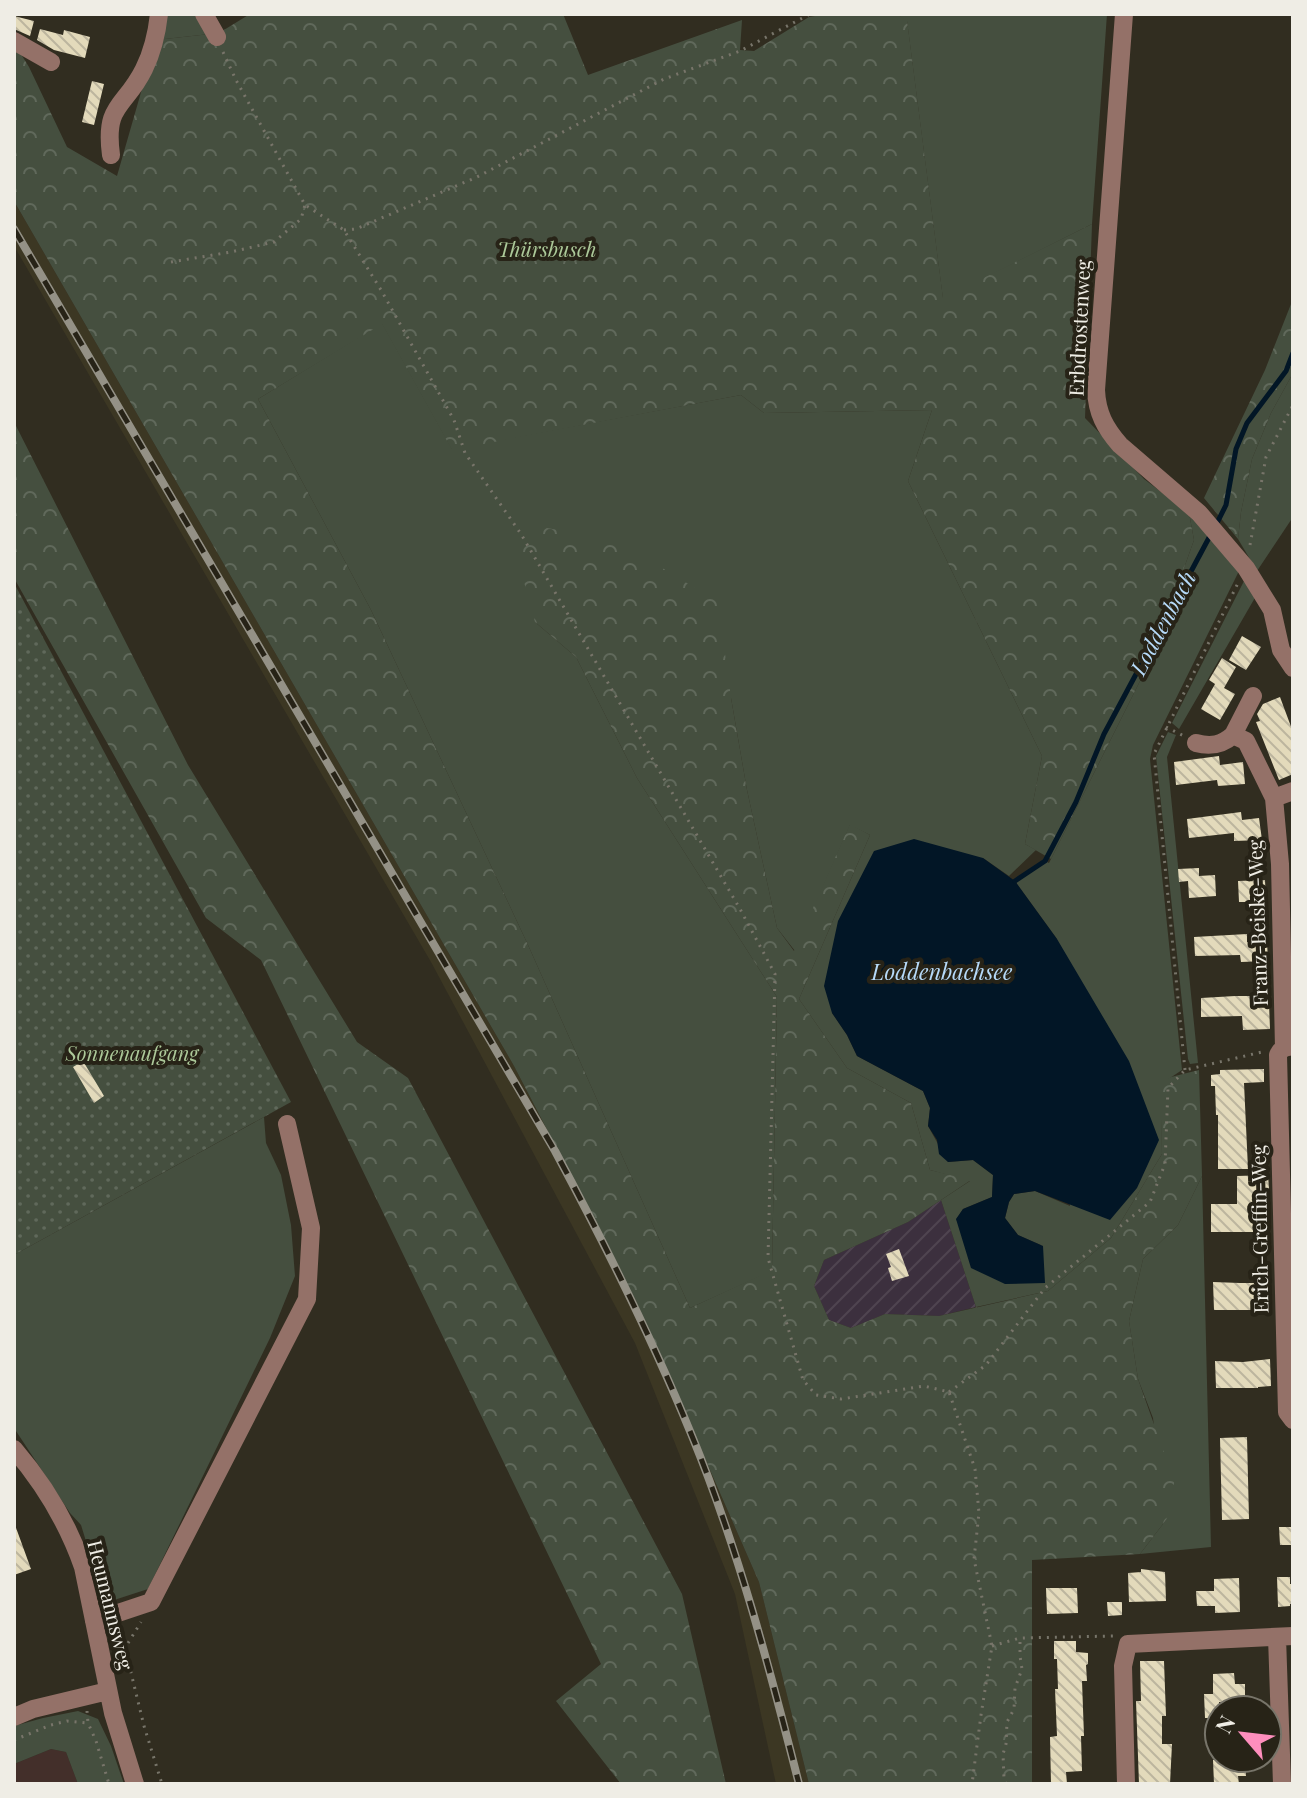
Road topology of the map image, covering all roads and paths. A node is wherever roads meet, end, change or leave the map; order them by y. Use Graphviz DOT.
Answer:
graph roads {
  1 [pos="159,14"];
  2 [pos="204,14"];
  3 [pos="810,14"];
  4 [pos="1124,14"];
  5 [pos="217,37"];
  6 [pos="14,41"];
  7 [pos="51,62"];
  8 [pos="111,155"];
  9 [pos="305,205"];
  10 [pos="344,230"];
  11 [pos="171,262"];
  12 [pos="1293,405"];
  13 [pos="1246,568"];
  14 [pos="1284,624"];
  15 [pos="1293,668"];
  16 [pos="1253,696"];
  17 [pos="1166,727"];
  18 [pos="1233,735"];
  19 [pos="1190,740"];
  20 [pos="1293,791"];
  21 [pos="1274,798"];
  22 [pos="1286,1048"];
  23 [pos="1185,1070"];
  24 [pos="287,1124"];
  25 [pos="949,1392"];
  26 [pos="1293,1420"];
  27 [pos="14,1449"];
  28 [pos="151,1602"];
  29 [pos="94,1621"];
  30 [pos="1285,1637"];
  31 [pos="1020,1638"];
  32 [pos="1128,1644"];
  33 [pos="992,1646"];
  34 [pos="108,1691"];
  35 [pos="14,1717"];
  36 [pos="14,1740"];
  37 [pos="109,1784"];
  38 [pos="135,1784"];
  39 [pos="162,1784"];
  40 [pos="972,1784"];
  41 [pos="1006,1784"];
  42 [pos="1126,1784"];
  43 [pos="1282,1784"];
  1 -- 8 [label="street"];
  2 -- 5 [label="street"];
  3 -- 10 [label="path"];
  4 -- 13 [label="street, Erbdrostenweg"];
  5 -- 9 [label="path"];
  6 -- 7 [label="street"];
  9 -- 10 [label="path"];
  9 -- 11 [label="path"];
  10 -- 25 [label="path"];
  12 -- 13 [label="path"];
  13 -- 14 [label="street, Erbdrostenweg"];
  13 -- 17 [label="path"];
  14 -- 15 [label="street, Erbdrostenweg"];
  16 -- 18 [label="street"];
  17 -- 19 [label="path"];
  17 -- 23 [label="path"];
  18 -- 19 [label="street"];
  18 -- 21 [label="street, Franz-Beiske-Weg"];
  20 -- 21 [label="street"];
  21 -- 22 [label="street, Franz-Beiske-Weg"];
  22 -- 23 [label="path"];
  22 -- 26 [label="street, Erich-Greffin-Weg"];
  23 -- 25 [label="path"];
  24 -- 28 [label="street"];
  25 -- 33 [label="path"];
  27 -- 29 [label="street, Heumannsweg"];
  28 -- 29 [label="street"];
  28 -- 39 [label="path"];
  29 -- 34 [label="street, Heumannsweg"];
  30 -- 32 [label="street"];
  30 -- 43 [label="street"];
  31 -- 32 [label="path"];
  31 -- 33 [label="path"];
  31 -- 41 [label="path"];
  32 -- 42 [label="street"];
  33 -- 40 [label="path"];
  34 -- 35 [label="street"];
  34 -- 38 [label="street, Heumannsweg"];
  36 -- 37 [label="path"];
}
